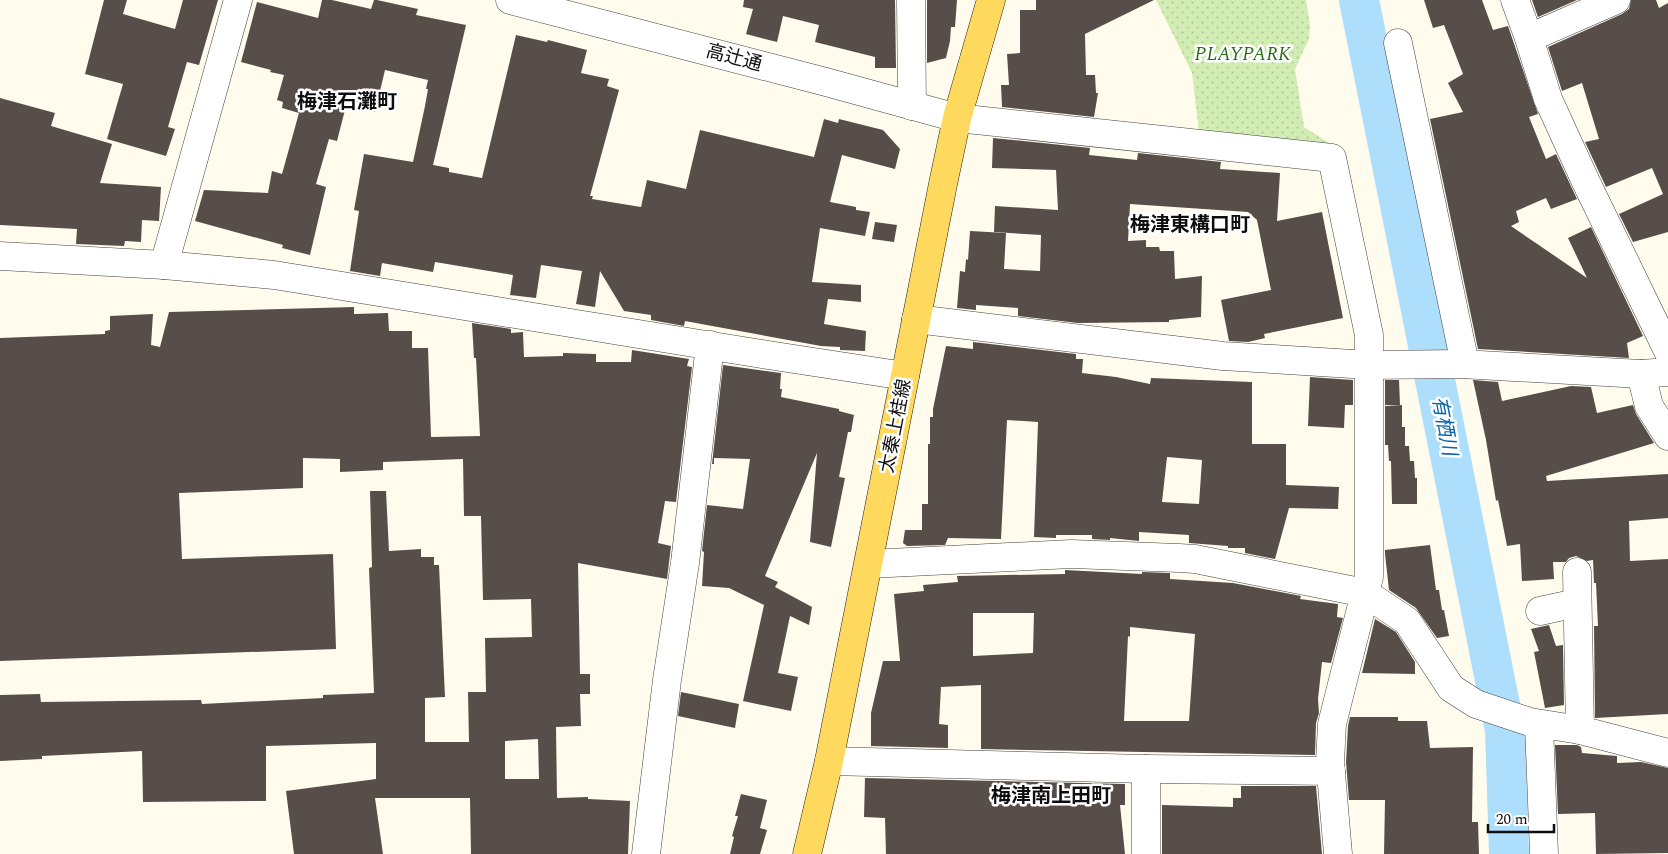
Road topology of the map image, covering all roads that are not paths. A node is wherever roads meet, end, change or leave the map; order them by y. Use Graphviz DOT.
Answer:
graph roads {
  1 [pos="238,0"];
  2 [pos="510,0"];
  3 [pos="911,0"];
  4 [pos="991,0"];
  5 [pos="1515,0"];
  6 [pos="1616,0"];
  7 [pos="588,10"];
  8 [pos="1529,38"];
  9 [pos="1398,44"];
  10 [pos="912,106"];
  11 [pos="957,118"];
  12 [pos="0,256"];
  13 [pos="164,265"];
  14 [pos="916,320"];
  15 [pos="710,345"];
  16 [pos="1668,351"];
  17 [pos="1463,364"];
  18 [pos="1370,365"];
  19 [pos="1668,372"];
  20 [pos="1641,374"];
  21 [pos="905,376"];
  22 [pos="1668,436"];
  23 [pos="869,564"];
  24 [pos="1577,572"];
  25 [pos="1365,593"];
  26 [pos="1577,603"];
  27 [pos="1540,611"];
  28 [pos="1534,723"];
  29 [pos="1580,730"];
  30 [pos="1668,754"];
  31 [pos="829,761"];
  32 [pos="1146,769"];
  33 [pos="1331,771"];
  34 [pos="646,854"];
  35 [pos="807,854"];
  36 [pos="1146,854"];
  37 [pos="1338,854"];
  38 [pos="1544,854"];
  1 -- 13 [label="street"];
  2 -- 7 [label="street, 高辻通"];
  3 -- 10 [label="street"];
  4 -- 11 [label="main road, 太秦上桂線"];
  5 -- 8 [label="street"];
  6 -- 8 [label="street"];
  7 -- 10 [label="street, 高辻通"];
  8 -- 16 [label="street"];
  9 -- 17 [label="street"];
  10 -- 11 [label="street, 高辻通"];
  11 -- 14 [label="main road, 太秦上桂線"];
  11 -- 18 [label="street, 高辻通"];
  12 -- 13 [label="street"];
  13 -- 15 [label="street"];
  14 -- 18 [label="street"];
  14 -- 21 [label="main road, 太秦上桂線"];
  15 -- 21 [label="street"];
  15 -- 34 [label="street"];
  17 -- 18 [label="street"];
  17 -- 20 [label="street"];
  18 -- 25 [label="street"];
  19 -- 20 [label="street"];
  20 -- 22 [label="street"];
  21 -- 23 [label="main road, 太秦上桂線"];
  23 -- 25 [label="street"];
  23 -- 31 [label="main road, 太秦上桂線"];
  24 -- 26 [label="street"];
  25 -- 28 [label="street"];
  25 -- 33 [label="street"];
  26 -- 27 [label="street"];
  26 -- 29 [label="street"];
  28 -- 29 [label="street"];
  28 -- 38 [label="street"];
  29 -- 30 [label="street"];
  31 -- 32 [label="street"];
  31 -- 35 [label="main road, 太秦上桂線"];
  32 -- 33 [label="street"];
  32 -- 36 [label="street"];
  33 -- 37 [label="street"];
}
